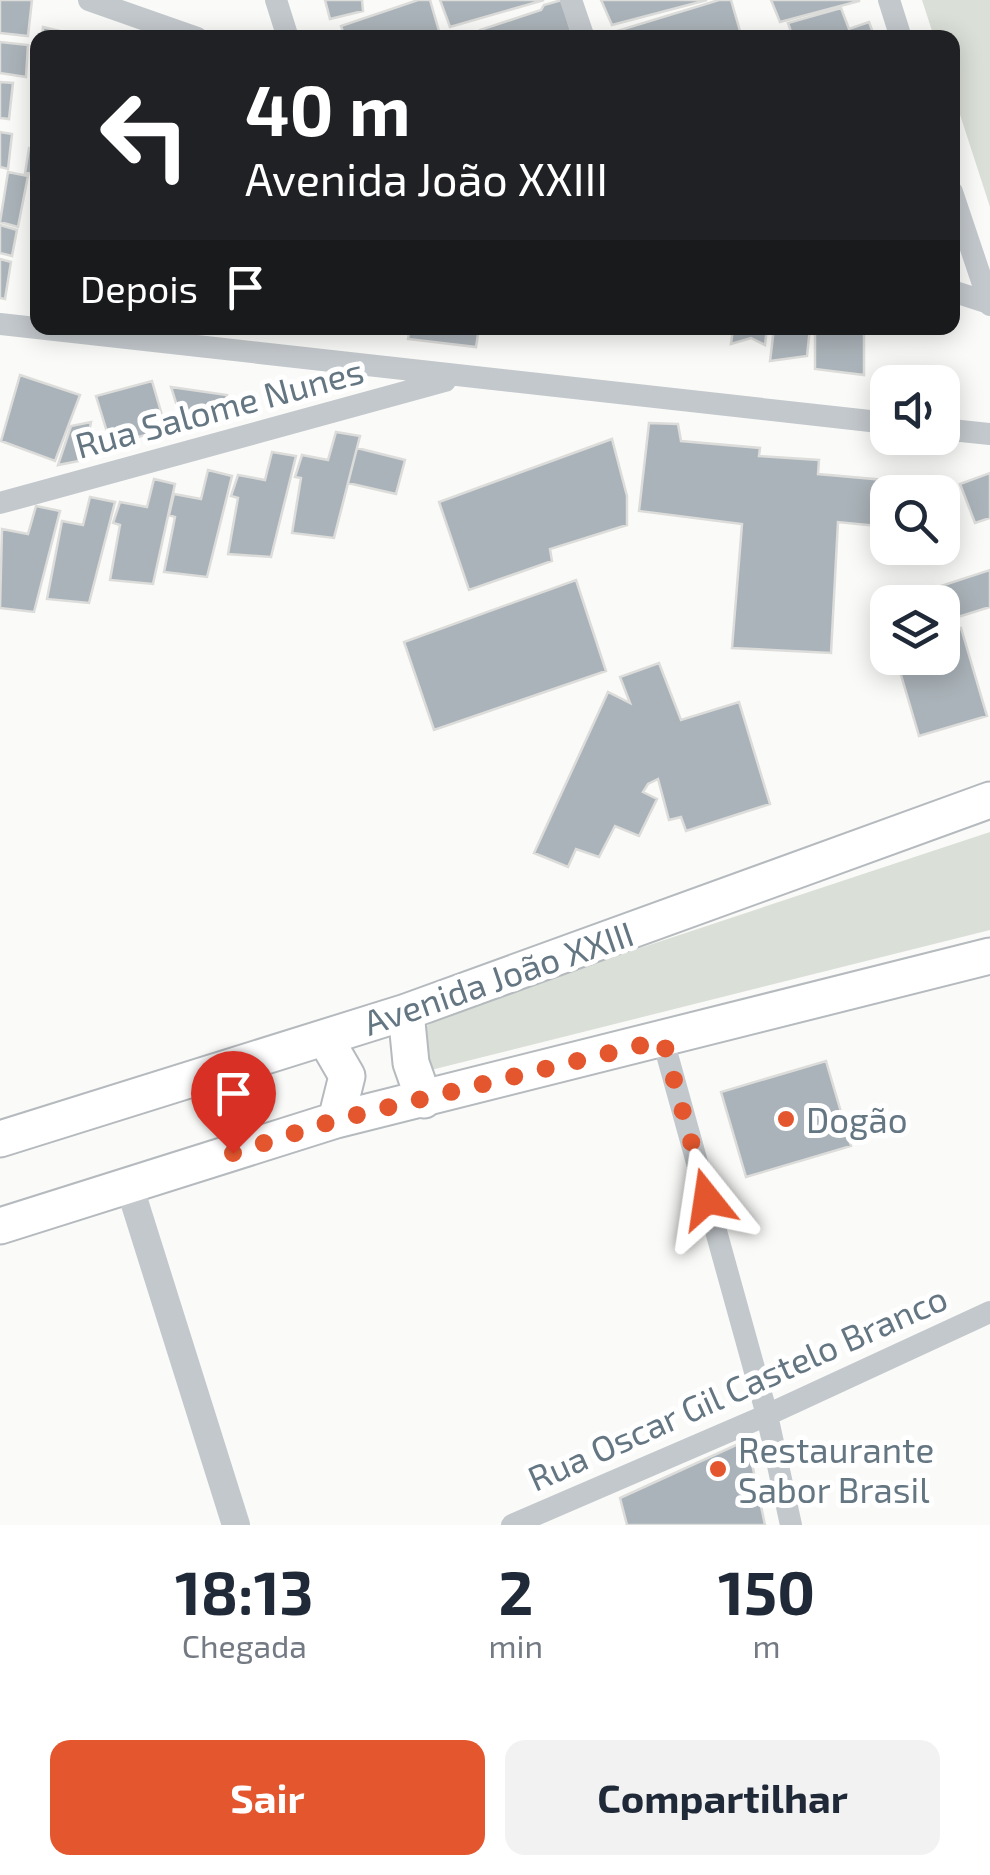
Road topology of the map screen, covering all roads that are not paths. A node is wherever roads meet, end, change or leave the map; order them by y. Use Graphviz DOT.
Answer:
graph roads {
  1 [pos="90,0"];
  2 [pos="276,0"];
  3 [pos="571,0"];
  4 [pos="889,0"];
  5 [pos="174,30"];
  6 [pos="285,30"];
  7 [pos="581,30"];
  8 [pos="899,30"];
  9 [pos="960,216"];
  10 [pos="960,293"];
  11 [pos="990,304"];
  12 [pos="0,324"];
  13 [pos="30,328"];
  14 [pos="93,335"];
  15 [pos="457,378"];
  16 [pos="870,421"];
  17 [pos="960,431"];
  18 [pos="990,434"];
  19 [pos="0,503"];
  20 [pos="990,800"];
  21 [pos="990,956"];
  22 [pos="406,1012"];
  23 [pos="325,1038"];
  24 [pos="663,1040"];
  25 [pos="424,1100"];
  26 [pos="336,1120"];
  27 [pos="0,1140"];
  28 [pos="129,1186"];
  29 [pos="0,1226"];
  30 [pos="990,1312"];
  31 [pos="766,1416"];
  32 [pos="236,1525"];
  33 [pos="512,1525"];
  34 [pos="791,1525"];
  1 -- 5 [label="street"];
  2 -- 6 [label="street"];
  3 -- 7 [label="street"];
  4 -- 8 [label="street"];
  9 -- 11 [label="street"];
  10 -- 11 [label="street"];
  12 -- 13 [label="street"];
  14 -- 15 [label="street"];
  15 -- 16 [label="street"];
  15 -- 19 [label="street, Rua Salome Nunes"];
  17 -- 18 [label="street"];
  20 -- 22 [label="main road, Avenida João XXIII"];
  21 -- 24 [label="main road"];
  22 -- 23 [label="main road, Avenida João XXIII"];
  22 -- 25 [label="main road"];
  23 -- 26 [label="main road"];
  23 -- 27 [label="main road, Avenida João XXIII"];
  24 -- 25 [label="main road"];
  24 -- 31 [label="street"];
  25 -- 26 [label="main road"];
  26 -- 28 [label="main road"];
  28 -- 29 [label="main road"];
  28 -- 32 [label="street"];
  30 -- 31 [label="street, Rua Oscar Gil Castelo Branco"];
  31 -- 33 [label="street, Rua Oscar Gil Castelo Branco"];
  31 -- 34 [label="street"];
}
